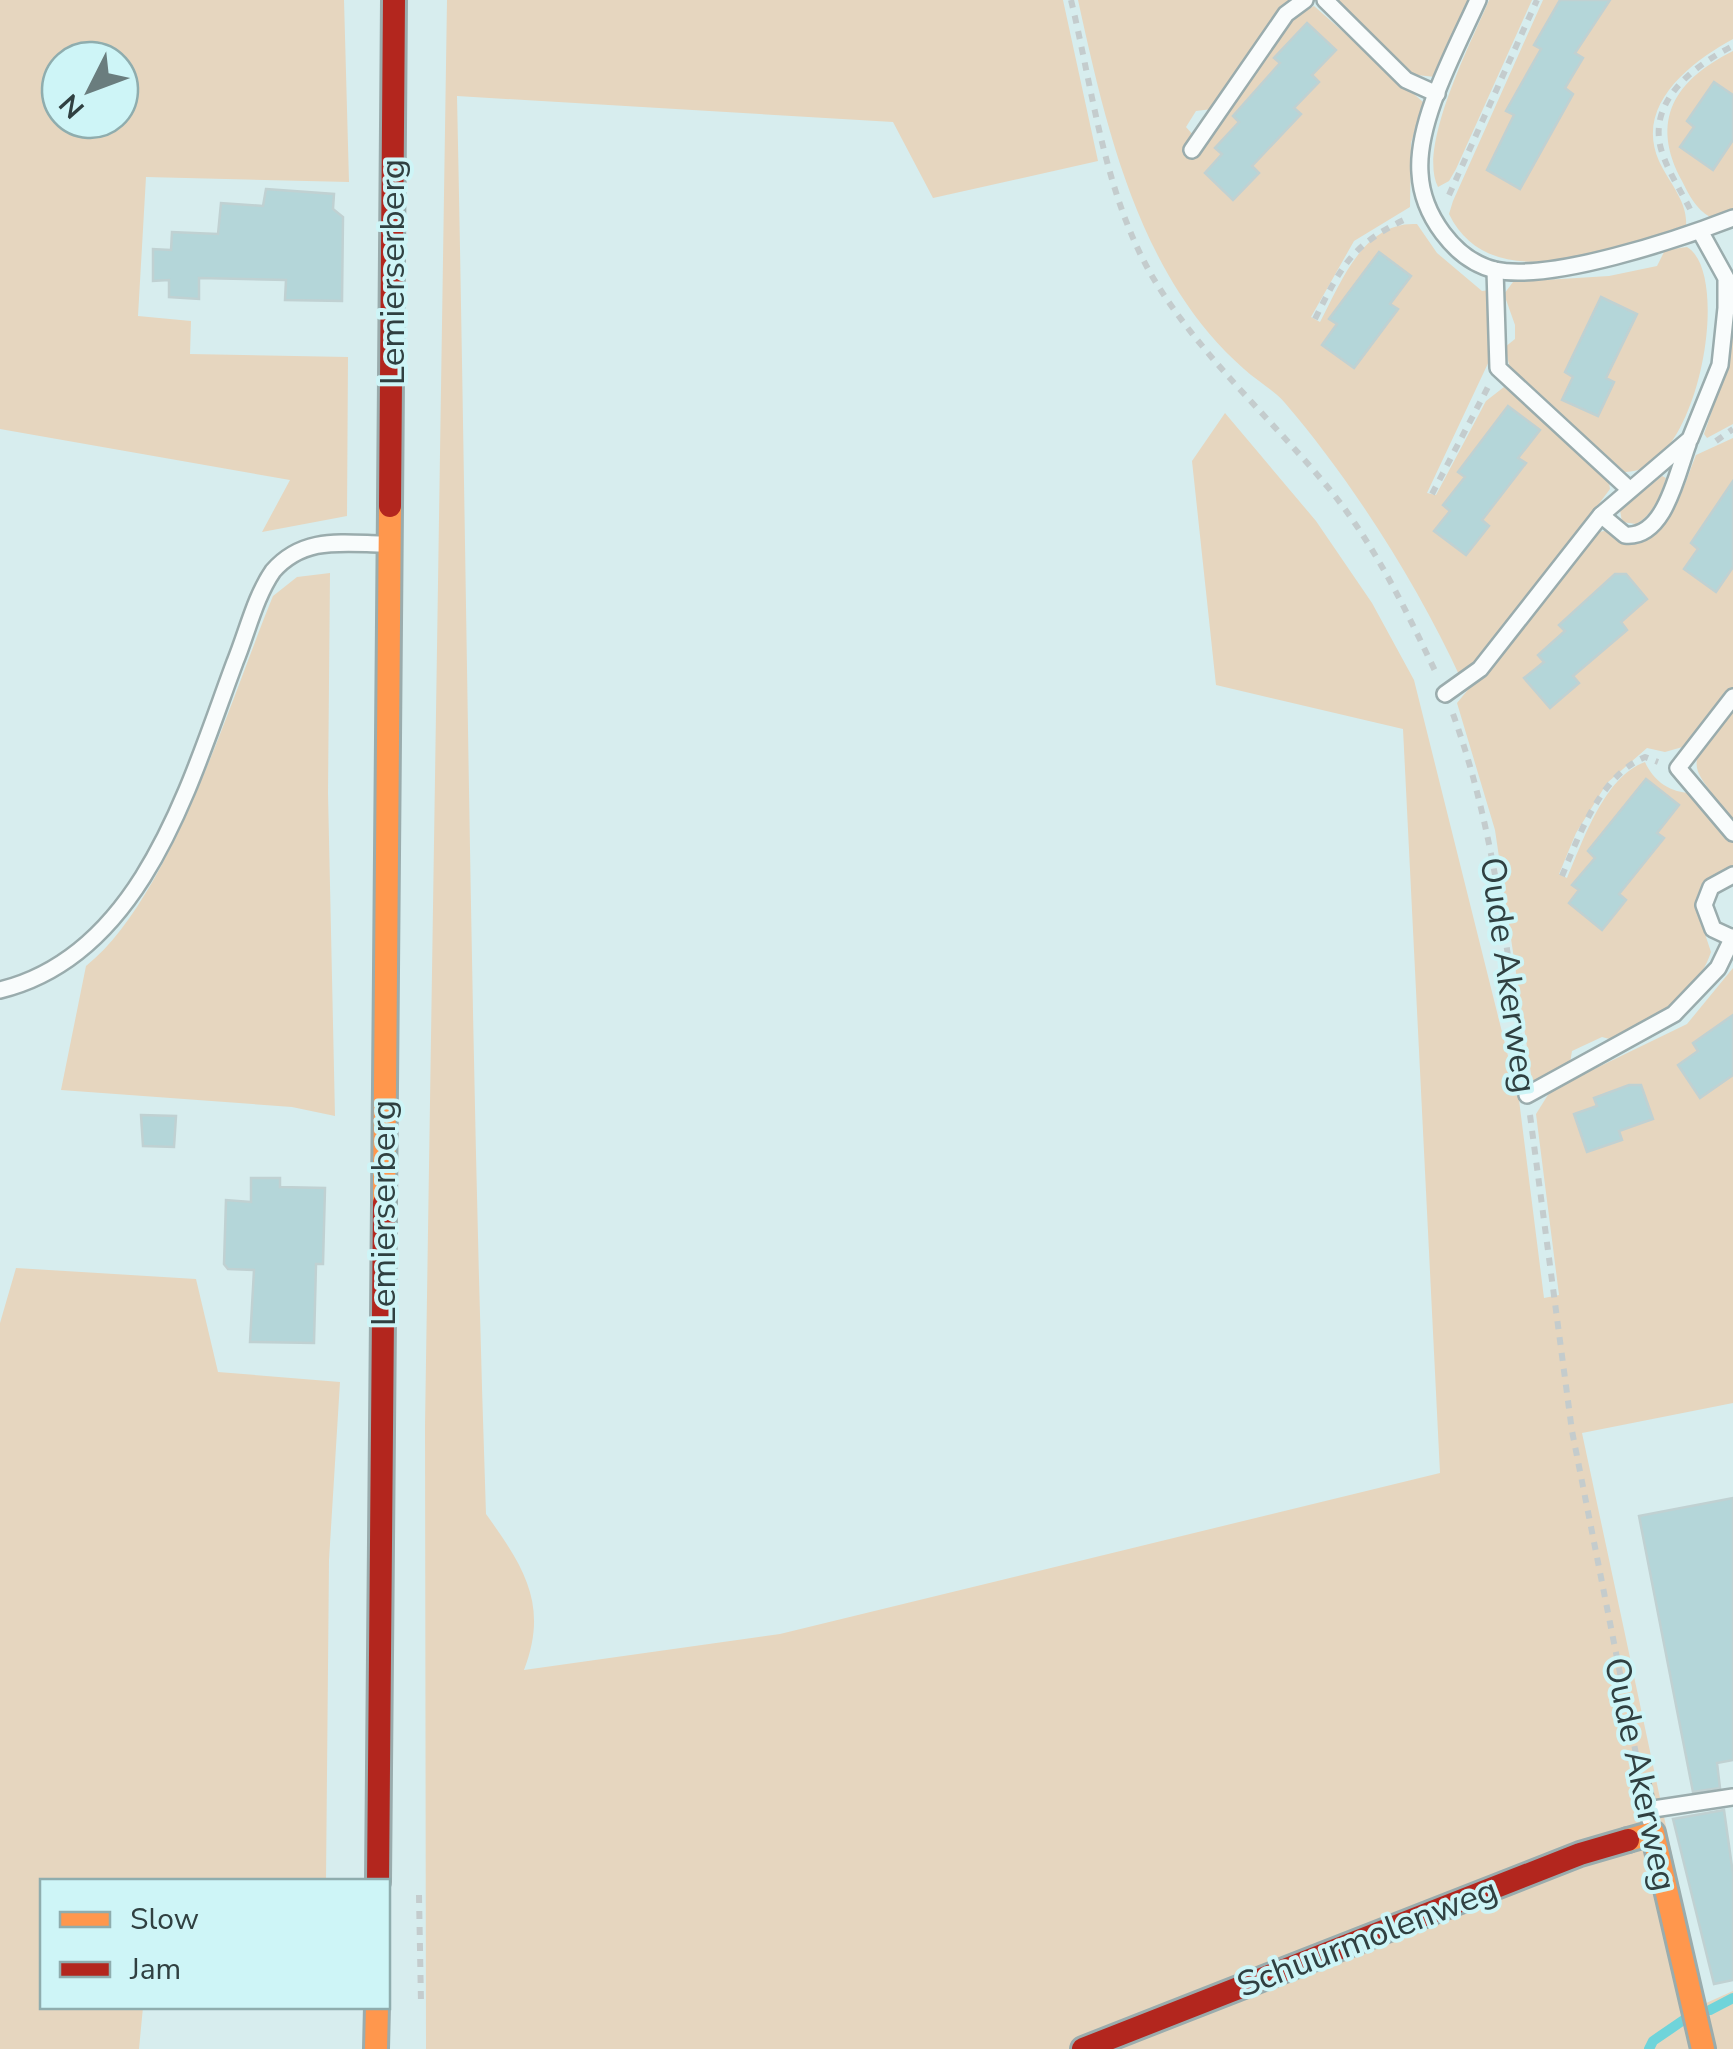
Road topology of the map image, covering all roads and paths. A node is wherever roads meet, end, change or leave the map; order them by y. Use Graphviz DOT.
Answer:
graph roads {
  1 [pos="394,0"];
  2 [pos="1072,0"];
  3 [pos="1306,0"];
  4 [pos="1325,0"];
  5 [pos="1478,0"];
  6 [pos="1537,0"];
  7 [pos="1733,46"];
  8 [pos="1437,94"];
  9 [pos="1192,150"];
  10 [pos="1429,208"];
  11 [pos="1733,218"];
  12 [pos="1700,231"];
  13 [pos="1495,270"];
  14 [pos="1315,318"];
  15 [pos="1498,368"];
  16 [pos="1690,440"];
  17 [pos="1629,489"];
  18 [pos="1432,494"];
  19 [pos="1601,515"];
  20 [pos="390,544"];
  21 [pos="1445,694"];
  22 [pos="1733,696"];
  23 [pos="1678,768"];
  24 [pos="1733,833"];
  25 [pos="1733,875"];
  26 [pos="1562,876"];
  27 [pos="1731,937"];
  28 [pos="0,990"];
  29 [pos="1527,1095"];
  30 [pos="1642,1784"];
  31 [pos="1733,1798"];
  32 [pos="1650,1822"];
  33 [pos="378,1879"];
  34 [pos="377,2009"];
  35 [pos="376,2049"];
  36 [pos="1083,2049"];
  37 [pos="1704,2049"];
  1 -- 20 [label="main road, Lemierserberg"];
  2 -- 21 [label="path, Oude Akerweg"];
  3 -- 9 [label="lane"];
  4 -- 8 [label="lane"];
  5 -- 8 [label="lane"];
  6 -- 10 [label="path"];
  7 -- 12 [label="path"];
  8 -- 10 [label="lane"];
  10 -- 13 [label="lane"];
  10 -- 14 [label="path"];
  11 -- 12 [label="lane"];
  12 -- 13 [label="lane"];
  12 -- 16 [label="lane"];
  13 -- 15 [label="lane"];
  15 -- 17 [label="lane"];
  15 -- 18 [label="path"];
  16 -- 17 [label="lane"];
  16 -- 19 [label="lane"];
  17 -- 19 [label="lane"];
  19 -- 21 [label="lane"];
  20 -- 28 [label="lane"];
  20 -- 33 [label="main road, Lemierserberg"];
  21 -- 29 [label="path, Oude Akerweg"];
  22 -- 23 [label="lane"];
  23 -- 24 [label="lane"];
  23 -- 26 [label="path"];
  25 -- 27 [label="lane"];
  27 -- 29 [label="lane"];
  29 -- 30 [label="path, Oude Akerweg"];
  30 -- 32 [label="lane, Oude Akerweg"];
  31 -- 32 [label="lane"];
  32 -- 36 [label="main road, Schuurmolenweg"];
  32 -- 37 [label="main road, Oude Akerweg"];
  34 -- 35 [label="main road"];
}
